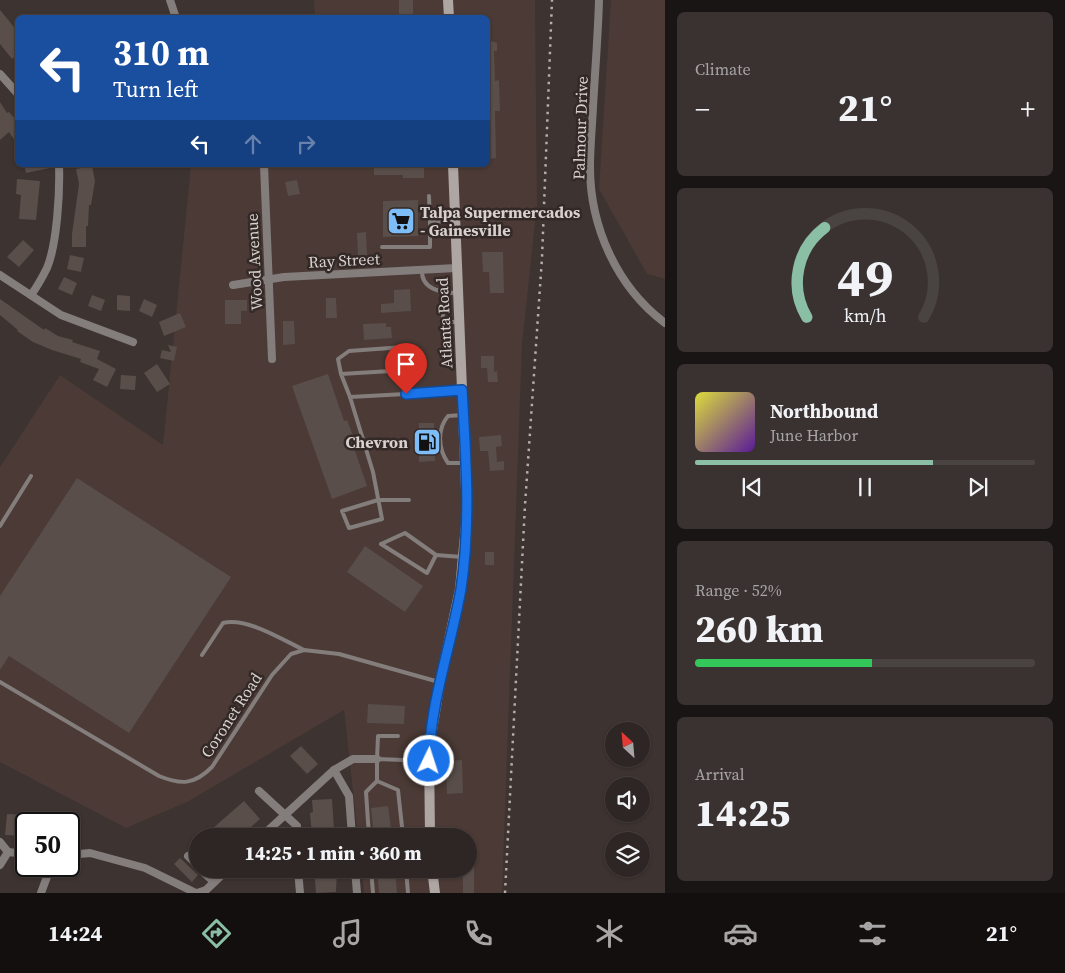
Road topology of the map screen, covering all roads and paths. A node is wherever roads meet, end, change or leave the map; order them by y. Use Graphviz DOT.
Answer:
graph roads {
  1 [pos="170,0"];
  2 [pos="448,0"];
  3 [pos="599,0"];
  4 [pos="175,15"];
  5 [pos="449,15"];
  6 [pos="0,74"];
  7 [pos="15,91"];
  8 [pos="59,167"];
  9 [pos="264,167"];
  10 [pos="453,167"];
  11 [pos="429,196"];
  12 [pos="454,221"];
  13 [pos="430,222"];
  14 [pos="382,247"];
  15 [pos="456,268"];
  16 [pos="422,270"];
  17 [pos="0,275"];
  18 [pos="268,279"];
  19 [pos="233,285"];
  20 [pos="457,292"];
  21 [pos="444,293"];
  22 [pos="31,295"];
  23 [pos="459,322"];
  24 [pos="665,323"];
  25 [pos="133,342"];
  26 [pos="272,359"];
  27 [pos="341,374"];
  28 [pos="462,390"];
  29 [pos="350,397"];
  30 [pos="464,414"];
  31 [pos="466,463"];
  32 [pos="31,476"];
  33 [pos="378,500"];
  34 [pos="409,500"];
  35 [pos="0,526"];
  36 [pos="436,555"];
  37 [pos="464,557"];
  38 [pos="304,650"];
  39 [pos="202,655"];
  40 [pos="0,682"];
  41 [pos="440,682"];
  42 [pos="398,736"];
  43 [pos="377,759"];
  44 [pos="429,761"];
  45 [pos="334,770"];
  46 [pos="377,782"];
  47 [pos="259,792"];
  48 [pos="284,815"];
  49 [pos="270,828"];
  50 [pos="297,828"];
  51 [pos="351,828"];
  52 [pos="368,828"];
  53 [pos="402,828"];
  54 [pos="430,828"];
  55 [pos="0,842"];
  56 [pos="8,852"];
  57 [pos="15,853"];
  58 [pos="80,854"];
  59 [pos="0,865"];
  60 [pos="47,877"];
  61 [pos="210,878"];
  62 [pos="218,878"];
  63 [pos="299,878"];
  64 [pos="356,878"];
  65 [pos="372,878"];
  66 [pos="407,878"];
  67 [pos="433,878"];
  68 [pos="214,882"];
  69 [pos="41,893"];
  70 [pos="196,893"];
  71 [pos="300,893"];
  72 [pos="358,893"];
  73 [pos="373,893"];
  74 [pos="408,893"];
  75 [pos="435,893"];
  1 -- 4 [label="street"];
  2 -- 5 [label="main road"];
  3 -- 24 [label="street, Palmour Drive"];
  6 -- 7 [label="street"];
  8 -- 22 [label="street"];
  9 -- 18 [label="street, Wood Avenue"];
  10 -- 12 [label="main road, Atlanta Road"];
  11 -- 13 [label="lane"];
  12 -- 13 [label="lane"];
  12 -- 15 [label="main road, Atlanta Road"];
  13 -- 14 [label="lane"];
  15 -- 16 [label="street, Ray Street"];
  15 -- 20 [label="main road, Atlanta Road"];
  16 -- 18 [label="street, Ray Street"];
  16 -- 21 [label="lane"];
  17 -- 22 [label="street"];
  18 -- 19 [label="street, Ray Street"];
  18 -- 26 [label="street, Wood Avenue"];
  20 -- 21 [label="lane"];
  20 -- 23 [label="main road, Atlanta Road"];
  21 -- 23 [label="lane"];
  22 -- 25 [label="street"];
  23 -- 28 [label="main road, Atlanta Road"];
  27 -- 27 [label="lane"];
  27 -- 29 [label="lane"];
  28 -- 29 [label="lane"];
  28 -- 30 [label="main road, Atlanta Road"];
  29 -- 33 [label="lane"];
  30 -- 31 [label="main road, Atlanta Road"];
  30 -- 31 [label="lane"];
  31 -- 37 [label="main road, Atlanta Road"];
  32 -- 35 [label="lane"];
  33 -- 33 [label="lane"];
  33 -- 34 [label="lane"];
  36 -- 36 [label="lane"];
  36 -- 37 [label="lane"];
  37 -- 41 [label="main road, Atlanta Road"];
  38 -- 39 [label="lane"];
  38 -- 40 [label="lane, Coronet Road"];
  38 -- 41 [label="lane"];
  41 -- 44 [label="main road, Atlanta Road"];
  42 -- 43 [label="lane"];
  43 -- 44 [label="lane"];
  43 -- 45 [label="street"];
  43 -- 46 [label="lane"];
  44 -- 54 [label="main road, Atlanta Road"];
  45 -- 48 [label="street"];
  45 -- 51 [label="street"];
  46 -- 52 [label="lane"];
  46 -- 53 [label="lane"];
  47 -- 48 [label="street"];
  48 -- 49 [label="street"];
  48 -- 50 [label="street"];
  55 -- 56 [label="street"];
  56 -- 57 [label="street"];
  56 -- 59 [label="street"];
  58 -- 70 [label="street"];
  60 -- 69 [label="street"];
  61 -- 68 [label="street"];
  62 -- 68 [label="street"];
  63 -- 71 [label="street"];
  64 -- 72 [label="street"];
  65 -- 73 [label="lane"];
  66 -- 74 [label="lane"];
  67 -- 75 [label="main road"];
  68 -- 70 [label="street"];
}
